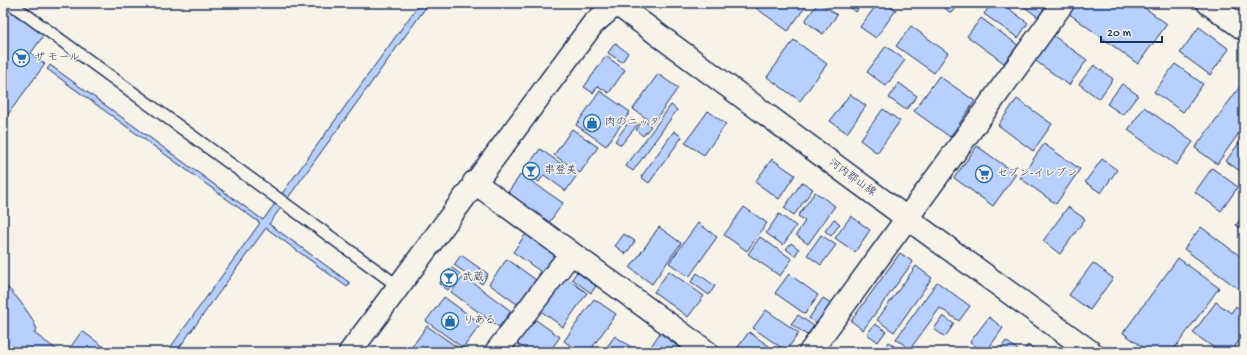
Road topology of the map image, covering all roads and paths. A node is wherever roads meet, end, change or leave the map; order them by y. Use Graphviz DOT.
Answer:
graph roads {
  1 [pos="10,3"];
  2 [pos="616,3"];
  3 [pos="1063,3"];
  4 [pos="1208,3"];
  5 [pos="1244,29"];
  6 [pos="474,182"];
  7 [pos="908,219"];
  8 [pos="571,253"];
  9 [pos="398,286"];
  10 [pos="350,352"];
  11 [pos="496,352"];
  12 [pos="707,352"];
  13 [pos="810,352"];
  14 [pos="1091,352"];
  1 -- 9 [label="lane"];
  2 -- 6 [label="street"];
  2 -- 7 [label="street, 河内郡山線"];
  3 -- 7 [label="street"];
  4 -- 5 [label="street"];
  6 -- 8 [label="street"];
  6 -- 9 [label="street"];
  7 -- 13 [label="street"];
  7 -- 14 [label="street, 河内郡山線"];
  8 -- 11 [label="street"];
  8 -- 12 [label="street"];
  9 -- 10 [label="street"];
}
